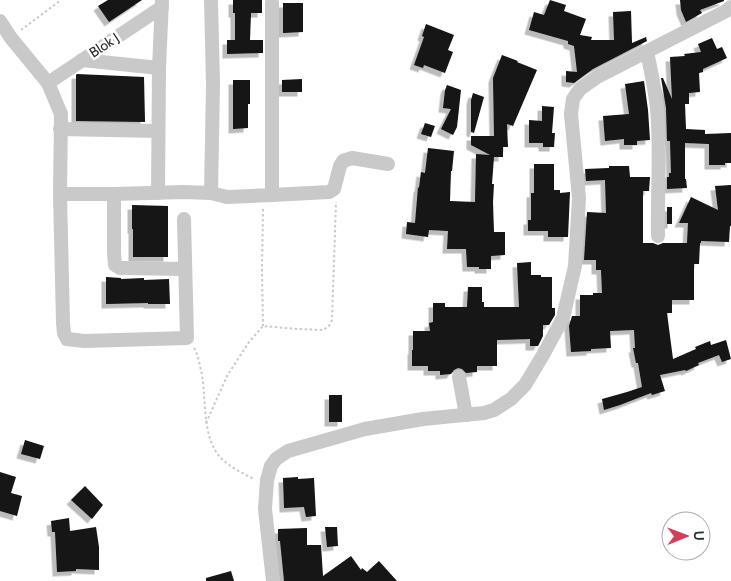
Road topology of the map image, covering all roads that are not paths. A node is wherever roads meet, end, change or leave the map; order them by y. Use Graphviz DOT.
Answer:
graph roads {
  1 [pos="211,0"];
  2 [pos="162,4"];
  3 [pos="272,4"];
  4 [pos="731,7"];
  5 [pos="0,21"];
  6 [pos="647,52"];
  7 [pos="82,60"];
  8 [pos="159,68"];
  9 [pos="48,83"];
  10 [pos="60,129"];
  11 [pos="158,131"];
  12 [pos="388,164"];
  13 [pos="158,193"];
  14 [pos="211,193"];
  15 [pos="60,194"];
  16 [pos="114,194"];
  17 [pos="267,195"];
  18 [pos="184,220"];
  19 [pos="658,236"];
  20 [pos="185,268"];
  21 [pos="459,377"];
  22 [pos="466,416"];
  23 [pos="273,581"];
  1 -- 14 [label="street"];
  2 -- 7 [label="street, Blok J"];
  2 -- 8 [label="street"];
  3 -- 17 [label="street"];
  4 -- 6 [label="street"];
  5 -- 9 [label="street"];
  6 -- 19 [label="street"];
  6 -- 22 [label="street"];
  7 -- 8 [label="street"];
  7 -- 9 [label="street, Blok J"];
  8 -- 11 [label="street"];
  9 -- 10 [label="street"];
  10 -- 11 [label="street"];
  10 -- 15 [label="street"];
  11 -- 13 [label="street"];
  12 -- 17 [label="street"];
  13 -- 14 [label="street"];
  13 -- 16 [label="street"];
  14 -- 17 [label="street"];
  15 -- 16 [label="street"];
  15 -- 20 [label="street"];
  16 -- 20 [label="street"];
  18 -- 20 [label="street"];
  21 -- 22 [label="street"];
  22 -- 23 [label="street"];
}
